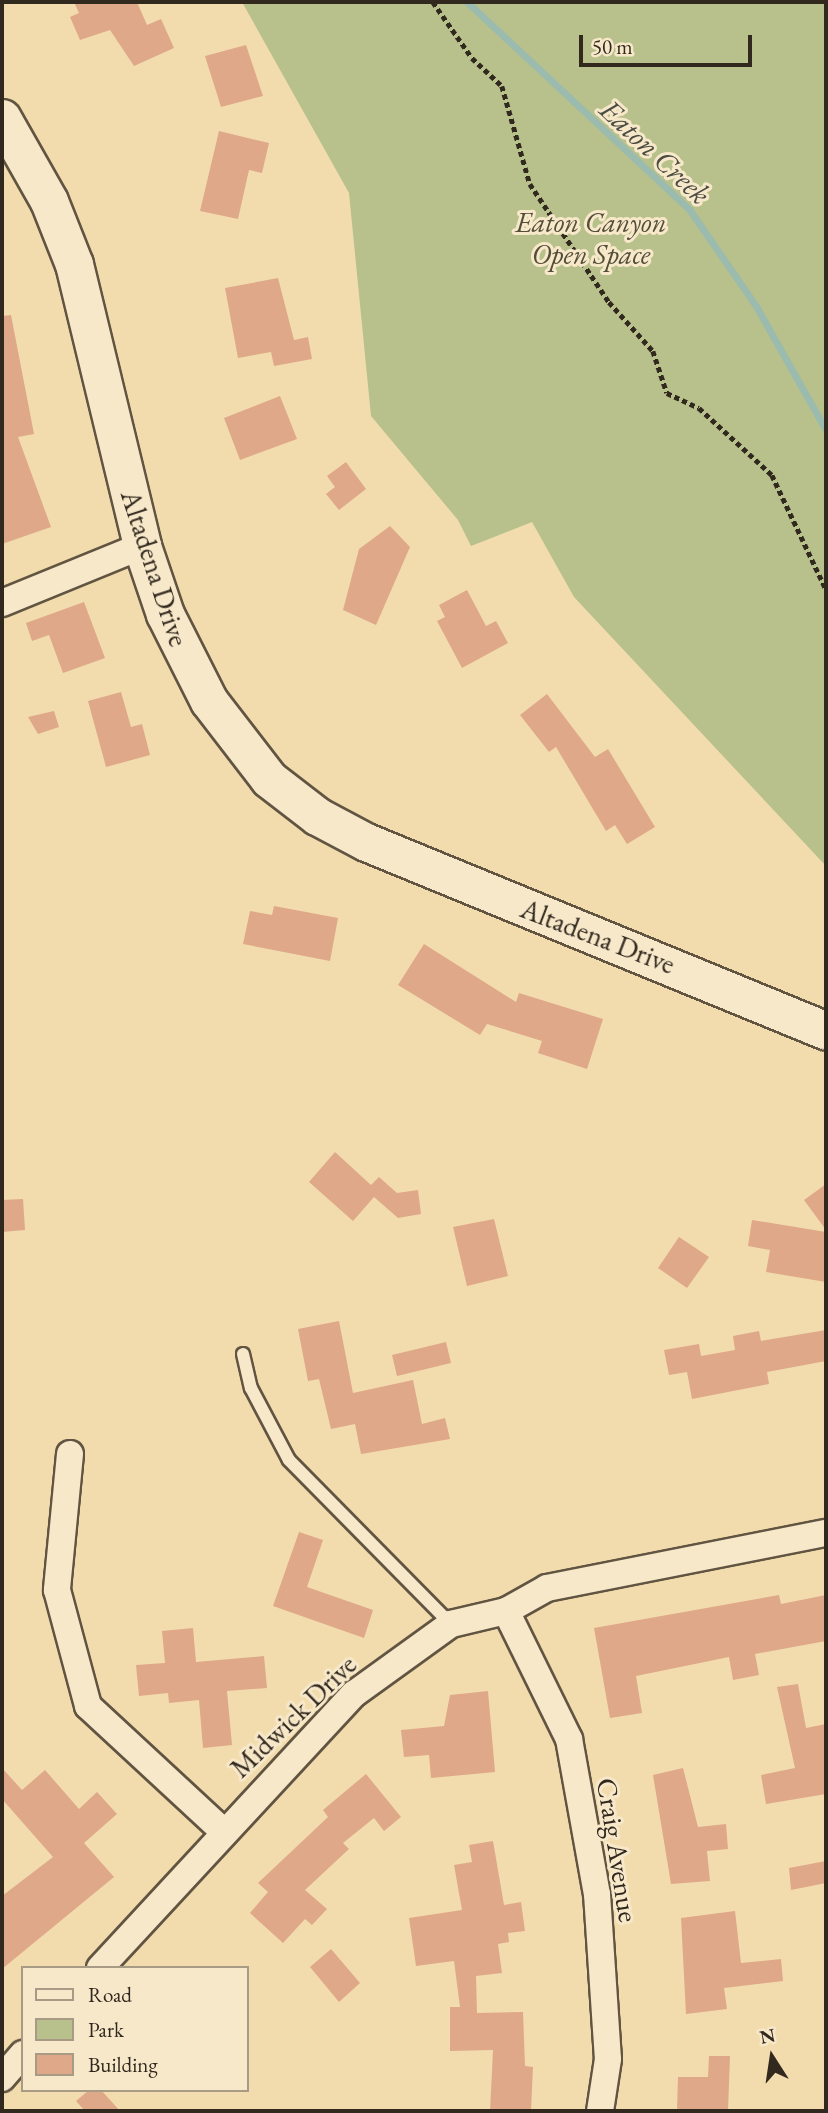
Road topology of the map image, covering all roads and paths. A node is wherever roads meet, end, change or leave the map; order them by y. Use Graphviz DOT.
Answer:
graph roads {
  1 [pos="433,2"];
  2 [pos="2,118"];
  3 [pos="142,546"];
  4 [pos="826,589"];
  5 [pos="2,604"];
  6 [pos="826,1031"];
  7 [pos="243,1354"];
  8 [pos="70,1454"];
  9 [pos="826,1533"];
  10 [pos="506,1611"];
  11 [pos="451,1624"];
  12 [pos="223,1831"];
  13 [pos="102,1966"];
  14 [pos="21,2056"];
  15 [pos="2,2078"];
  16 [pos="600,2111"];
  1 -- 4 [label="path"];
  2 -- 3 [label="main road, Altadena Drive"];
  3 -- 5 [label="street"];
  3 -- 6 [label="main road, Altadena Drive"];
  7 -- 11 [label="lane"];
  8 -- 12 [label="street"];
  9 -- 10 [label="street, Midwick Drive"];
  10 -- 11 [label="street, Midwick Drive"];
  10 -- 16 [label="street, Craig Avenue"];
  11 -- 12 [label="street, Midwick Drive"];
  12 -- 13 [label="street, Midwick Drive"];
  14 -- 15 [label="street"];
}
